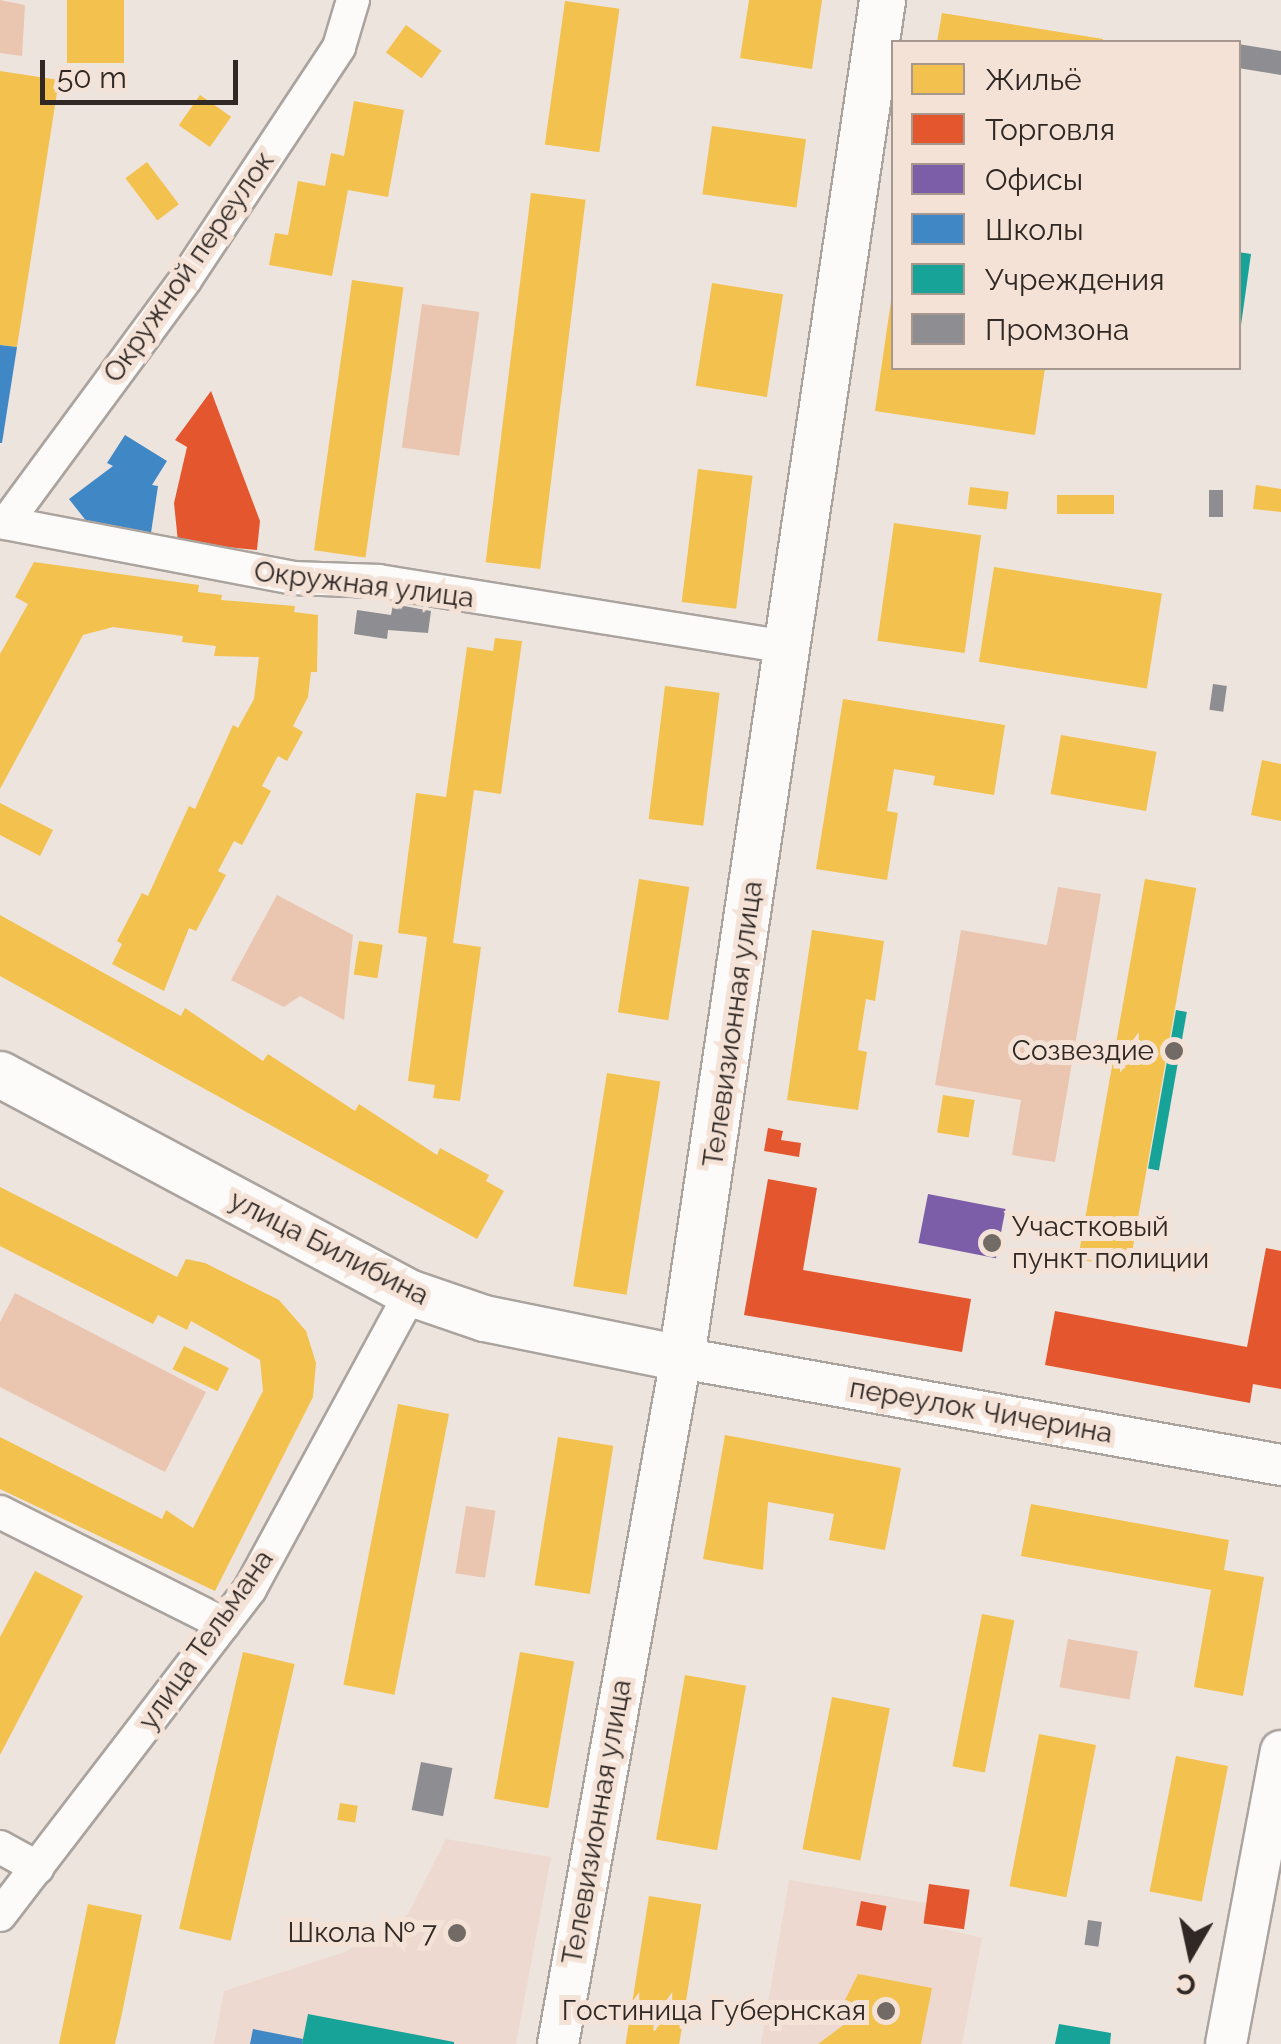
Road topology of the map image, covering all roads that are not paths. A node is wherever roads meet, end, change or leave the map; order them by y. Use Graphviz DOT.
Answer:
graph roads {
  1 [pos="352,0"];
  2 [pos="882,0"];
  3 [pos="3,522"];
  4 [pos="788,647"];
  5 [pos="0,1074"];
  6 [pos="411,1293"];
  7 [pos="681,1358"];
  8 [pos="1281,1465"];
  9 [pos="0,1512"];
  10 [pos="224,1624"];
  11 [pos="1281,1752"];
  12 [pos="0,1847"];
  13 [pos="38,1868"];
  14 [pos="0,1915"];
  15 [pos="558,2044"];
  16 [pos="1226,2044"];
  1 -- 3 [label="street, Окружной переулок"];
  2 -- 4 [label="main road, Телевизионная улица"];
  3 -- 4 [label="street, Окружная улица"];
  4 -- 7 [label="main road, Телевизионная улица"];
  5 -- 6 [label="main road, улица Билибина"];
  6 -- 7 [label="main road, улица Билибина"];
  6 -- 10 [label="street, улица Тельмана"];
  7 -- 8 [label="street, переулок Чичерина"];
  7 -- 15 [label="street, Телевизионная улица"];
  9 -- 10 [label="street"];
  10 -- 13 [label="street, улица Тельмана"];
  11 -- 16 [label="street"];
  12 -- 13 [label="street"];
  13 -- 14 [label="street, улица Тельмана"];
}
